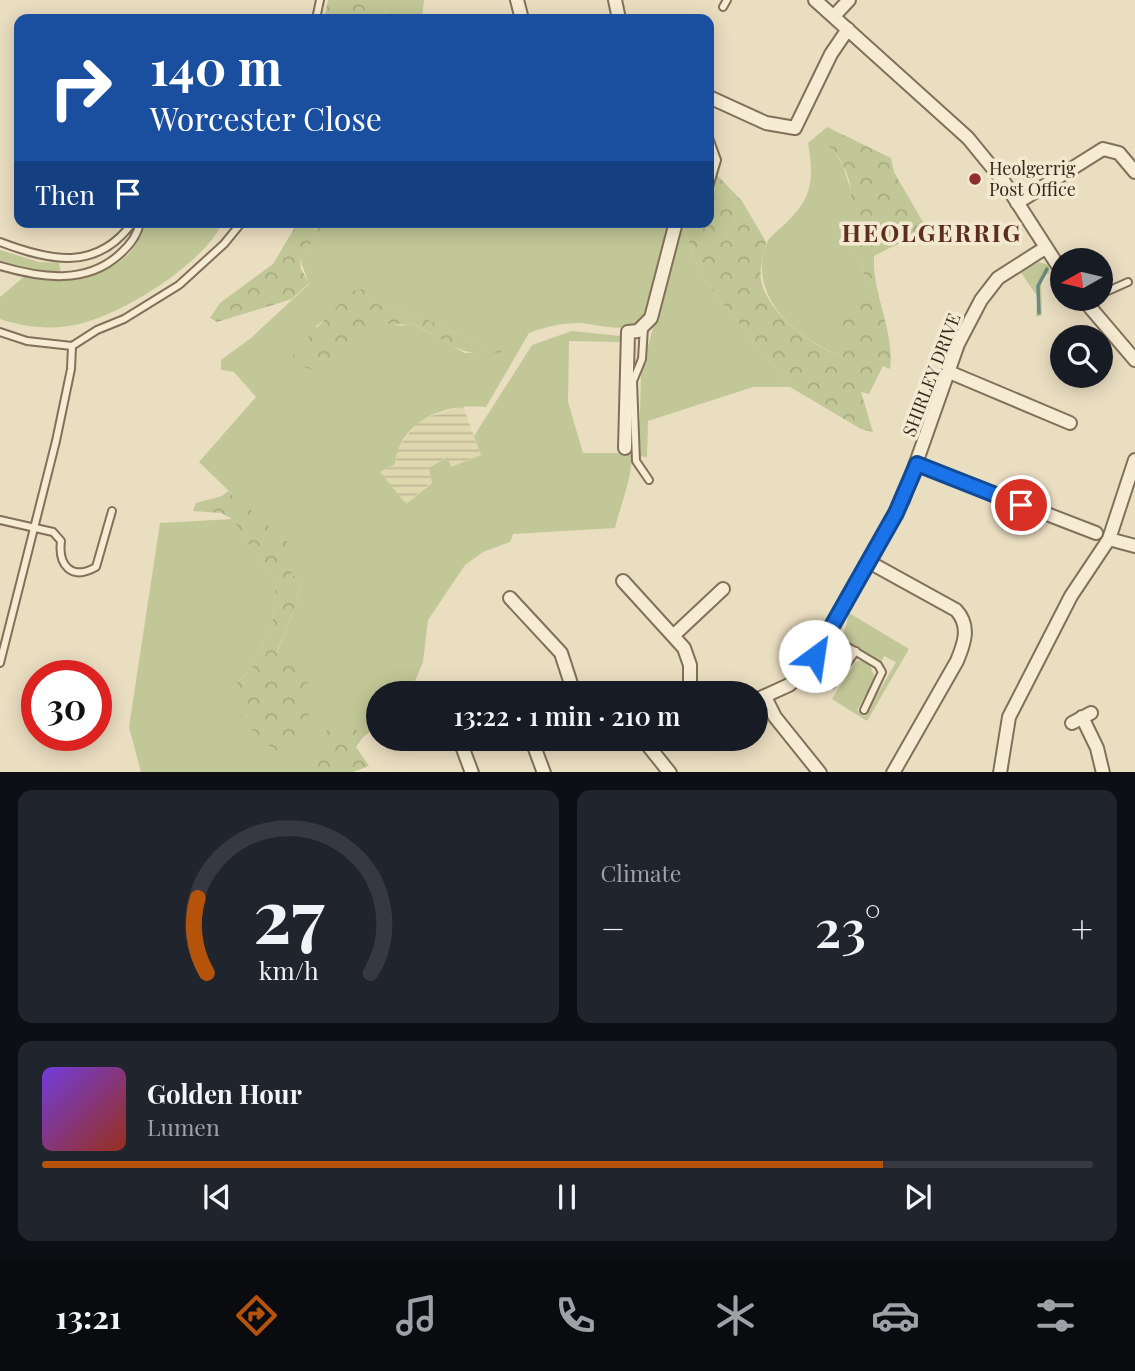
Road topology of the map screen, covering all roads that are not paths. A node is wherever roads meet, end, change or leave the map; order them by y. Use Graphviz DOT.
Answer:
graph roads {
  1 [pos="727,0"];
  2 [pos="815,0"];
  3 [pos="849,0"];
  4 [pos="723,7"];
  5 [pos="834,16"];
  6 [pos="848,29"];
  7 [pos="714,99"];
  8 [pos="714,152"];
  9 [pos="714,170"];
  10 [pos="1135,172"];
  11 [pos="1017,203"];
  12 [pos="127,228"];
  13 [pos="139,228"];
  14 [pos="237,228"];
  15 [pos="674,228"];
  16 [pos="0,242"];
  17 [pos="1045,248"];
  18 [pos="1050,255"];
  19 [pos="0,266"];
  20 [pos="1128,282"];
  21 [pos="1113,289"];
  22 [pos="1096,312"];
  23 [pos="644,325"];
  24 [pos="0,332"];
  25 [pos="72,346"];
  26 [pos="1135,360"];
  27 [pos="949,372"];
  28 [pos="1070,423"];
  29 [pos="625,448"];
  30 [pos="1135,460"];
  31 [pos="917,464"];
  32 [pos="649,480"];
  33 [pos="112,511"];
  34 [pos="0,520"];
  35 [pos="34,526"];
  36 [pos="1096,533"];
  37 [pos="1109,538"];
  38 [pos="1135,546"];
  39 [pos="869,562"];
  40 [pos="623,581"];
  41 [pos="723,589"];
  42 [pos="510,598"];
  43 [pos="674,635"];
  44 [pos="828,635"];
  45 [pos="856,651"];
  46 [pos="0,663"];
  47 [pos="571,681"];
  48 [pos="689,681"];
  49 [pos="832,684"];
  50 [pos="768,694"];
  51 [pos="768,708"];
  52 [pos="864,710"];
  53 [pos="1081,718"];
  54 [pos="464,751"];
  55 [pos="536,751"];
  56 [pos="653,751"];
  57 [pos="472,772"];
  58 [pos="544,772"];
  59 [pos="670,772"];
  60 [pos="820,772"];
  61 [pos="892,772"];
  62 [pos="1000,772"];
  63 [pos="1102,772"];
  1 -- 4 [label="lane"];
  2 -- 5 [label="street"];
  3 -- 5 [label="street"];
  5 -- 6 [label="street"];
  6 -- 7 [label="street"];
  6 -- 11 [label="street"];
  8 -- 9 [label="lane"];
  10 -- 11 [label="street"];
  11 -- 17 [label="street"];
  12 -- 16 [label="lane"];
  13 -- 19 [label="lane"];
  14 -- 25 [label="lane"];
  15 -- 23 [label="street"];
  17 -- 18 [label="street"];
  17 -- 27 [label="street, SHIRLEY DRIVE"];
  20 -- 21 [label="lane"];
  22 -- 26 [label="street"];
  23 -- 29 [label="street"];
  23 -- 32 [label="lane"];
  24 -- 25 [label="lane"];
  25 -- 35 [label="lane"];
  27 -- 28 [label="street"];
  27 -- 31 [label="street, SHIRLEY DRIVE"];
  30 -- 37 [label="street"];
  31 -- 36 [label="street"];
  31 -- 39 [label="street, SHIRLEY DRIVE"];
  33 -- 35 [label="lane"];
  34 -- 35 [label="lane"];
  35 -- 46 [label="lane"];
  37 -- 38 [label="street"];
  37 -- 62 [label="street"];
  39 -- 44 [label="street, SHIRLEY DRIVE"];
  39 -- 61 [label="street"];
  40 -- 43 [label="street"];
  41 -- 43 [label="street"];
  42 -- 47 [label="street"];
  43 -- 48 [label="street"];
  44 -- 45 [label="lane"];
  44 -- 50 [label="street, SHIRLEY DRIVE"];
  45 -- 49 [label="lane"];
  45 -- 52 [label="lane"];
  51 -- 60 [label="street"];
  53 -- 63 [label="street"];
  54 -- 57 [label="street"];
  55 -- 58 [label="street"];
  56 -- 59 [label="street"];
}
